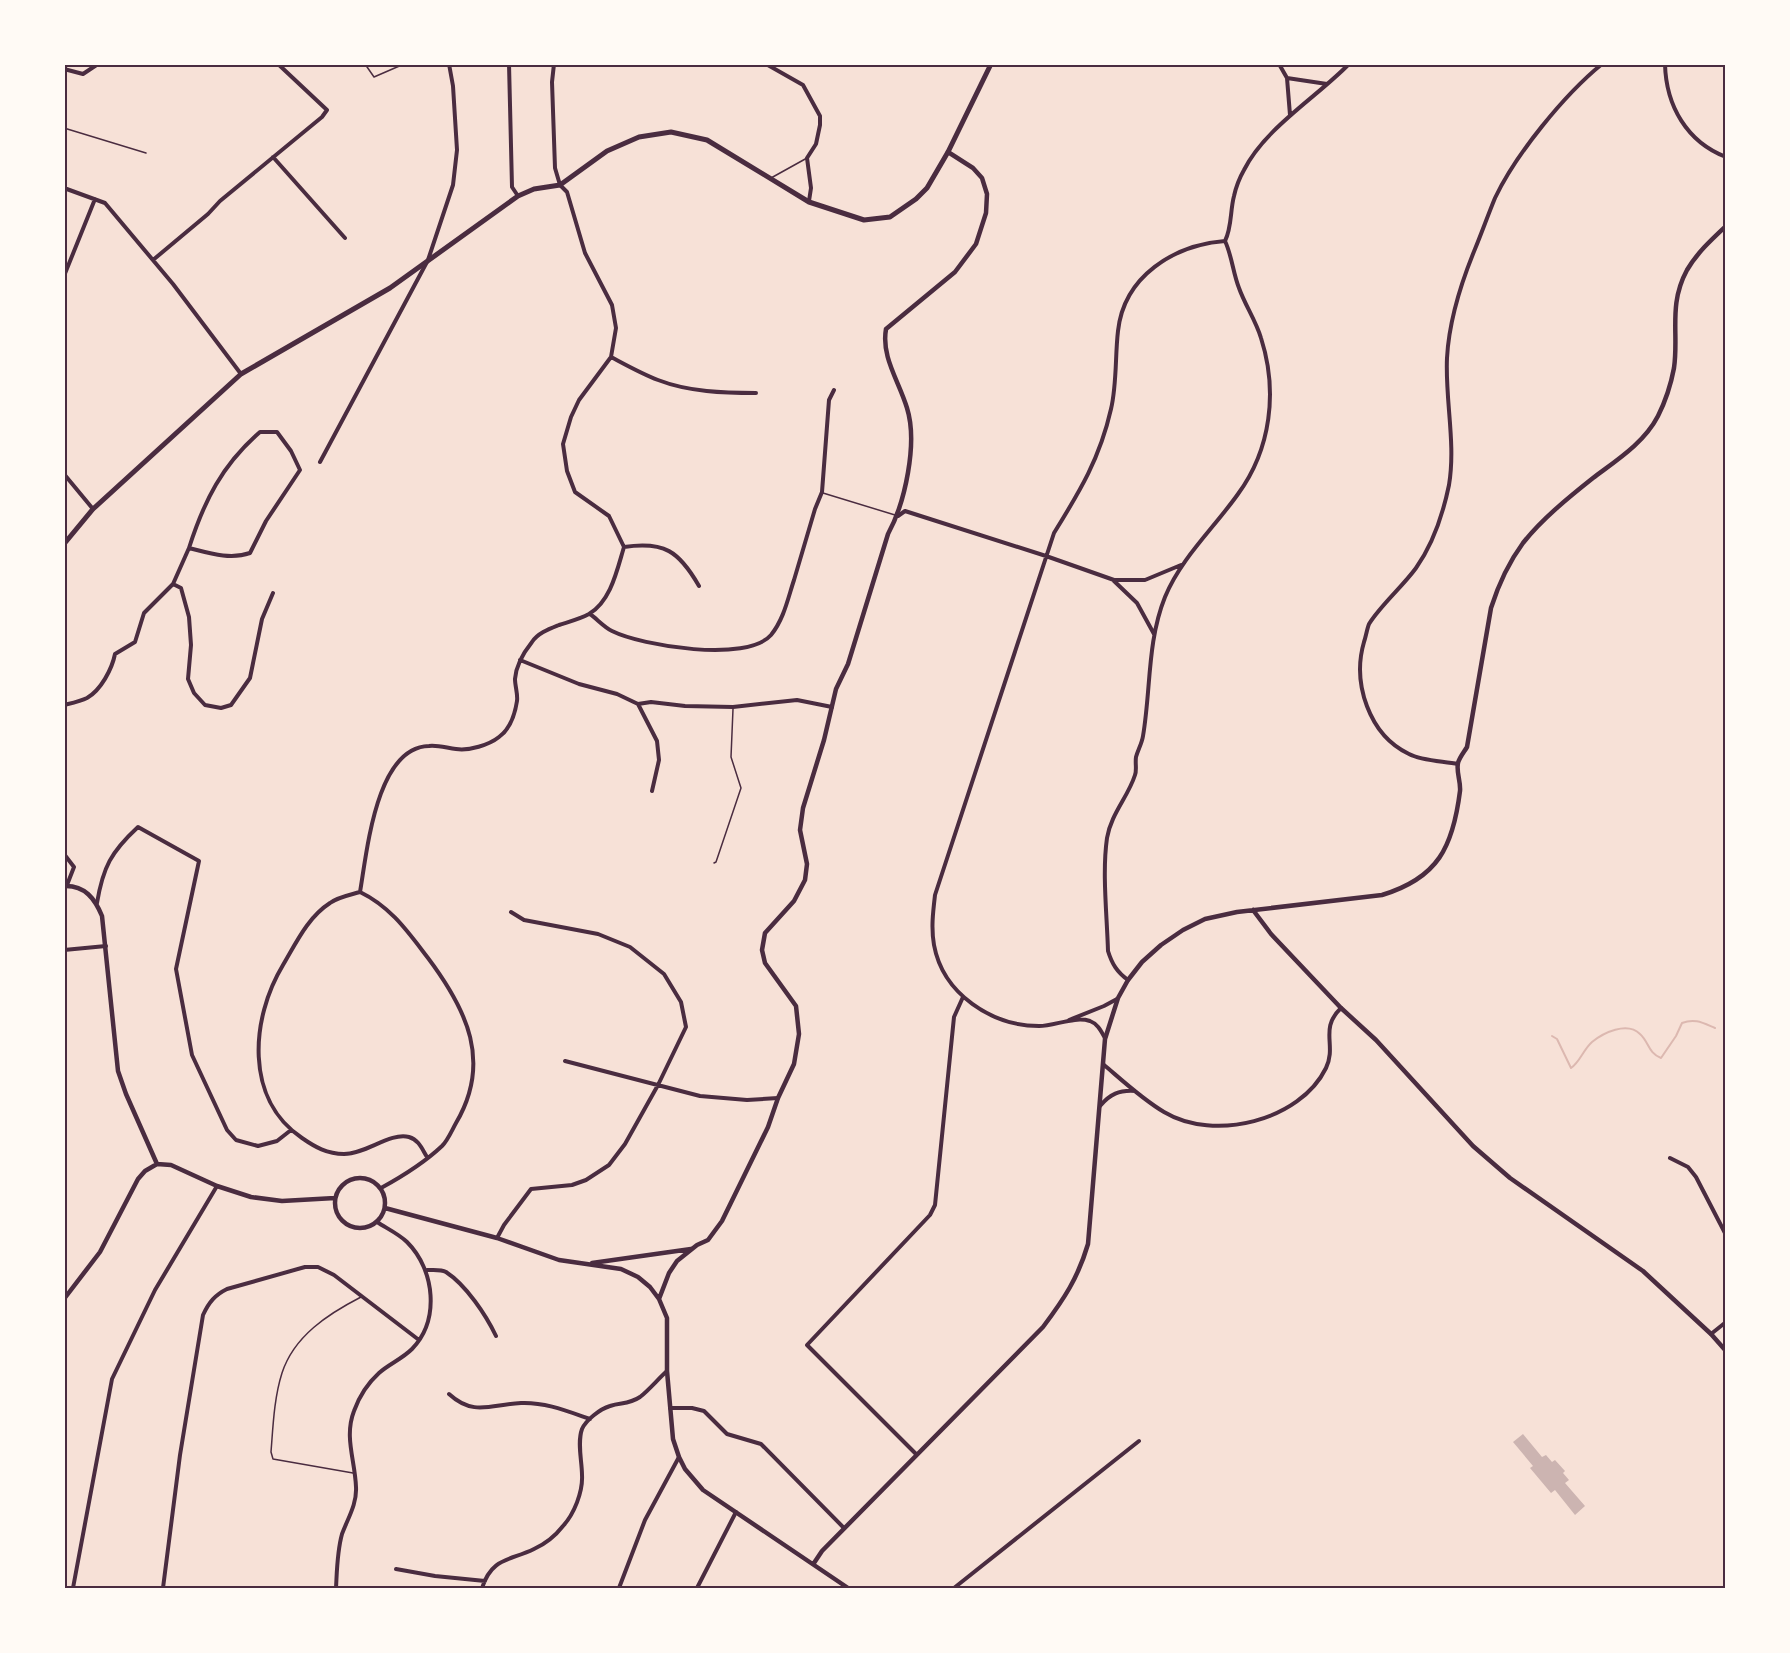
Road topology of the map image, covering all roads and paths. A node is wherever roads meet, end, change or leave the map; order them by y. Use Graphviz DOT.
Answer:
graph roads {
  1 [pos="98,64"];
  2 [pos="278,64"];
  3 [pos="365,64"];
  4 [pos="404,64"];
  5 [pos="449,64"];
  6 [pos="509,64"];
  7 [pos="554,64"];
  8 [pos="766,64"];
  9 [pos="991,64"];
  10 [pos="1279,64"];
  11 [pos="1349,64"];
  12 [pos="1602,64"];
  13 [pos="1665,64"];
  14 [pos="64,69"];
  15 [pos="1287,78"];
  16 [pos="1327,84"];
  17 [pos="1290,116"];
  18 [pos="64,128"];
  19 [pos="146,153"];
  20 [pos="948,153"];
  21 [pos="273,157"];
  22 [pos="1725,157"];
  23 [pos="807,158"];
  24 [pos="771,179"];
  25 [pos="560,185"];
  26 [pos="64,188"];
  27 [pos="518,196"];
  28 [pos="95,199"];
  29 [pos="809,202"];
  30 [pos="1725,226"];
  31 [pos="345,238"];
  32 [pos="1224,241"];
  33 [pos="153,260"];
  34 [pos="428,260"];
  35 [pos="64,276"];
  36 [pos="611,357"];
  37 [pos="241,374"];
  38 [pos="834,390"];
  39 [pos="756,393"];
  40 [pos="320,462"];
  41 [pos="64,474"];
  42 [pos="822,492"];
  43 [pos="93,509"];
  44 [pos="898,516"];
  45 [pos="64,544"];
  46 [pos="624,547"];
  47 [pos="189,548"];
  48 [pos="1046,556"];
  49 [pos="1181,565"];
  50 [pos="1114,580"];
  51 [pos="173,584"];
  52 [pos="699,586"];
  53 [pos="273,593"];
  54 [pos="590,614"];
  55 [pos="1154,634"];
  56 [pos="520,660"];
  57 [pos="638,704"];
  58 [pos="64,705"];
  59 [pos="733,707"];
  60 [pos="832,707"];
  61 [pos="1458,764"];
  62 [pos="652,791"];
  63 [pos="64,854"];
  64 [pos="714,863"];
  65 [pos="66,886"];
  66 [pos="360,892"];
  67 [pos="97,903"];
  68 [pos="1253,910"];
  69 [pos="511,912"];
  70 [pos="106,946"];
  71 [pos="64,950"];
  72 [pos="1128,980"];
  73 [pos="963,997"];
  74 [pos="1118,998"];
  75 [pos="1341,1008"];
  76 [pos="1063,1022"];
  77 [pos="1106,1039"];
  78 [pos="565,1061"];
  79 [pos="1103,1064"];
  80 [pos="658,1085"];
  81 [pos="1135,1092"];
  82 [pos="778,1098"];
  83 [pos="1100,1106"];
  84 [pos="291,1130"];
  85 [pos="428,1157"];
  86 [pos="1670,1158"];
  87 [pos="157,1164"];
  88 [pos="217,1186"];
  89 [pos="381,1188"];
  90 [pos="335,1198"];
  91 [pos="385,1208"];
  92 [pos="377,1222"];
  93 [pos="1725,1235"];
  94 [pos="497,1238"];
  95 [pos="693,1249"];
  96 [pos="584,1264"];
  97 [pos="427,1270"];
  98 [pos="363,1296"];
  99 [pos="64,1299"];
  100 [pos="659,1299"];
  101 [pos="1725,1322"];
  102 [pos="1711,1334"];
  103 [pos="496,1336"];
  104 [pos="419,1341"];
  105 [pos="1725,1351"];
  106 [pos="667,1371"];
  107 [pos="449,1394"];
  108 [pos="670,1408"];
  109 [pos="590,1419"];
  110 [pos="1139,1441"];
  111 [pos="916,1454"];
  112 [pos="678,1457"];
  113 [pos="354,1473"];
  114 [pos="736,1512"];
  115 [pos="844,1528"];
  116 [pos="814,1563"];
  117 [pos="396,1569"];
  118 [pos="485,1581"];
  119 [pos="73,1588"];
  120 [pos="162,1588"];
  121 [pos="336,1588"];
  122 [pos="482,1588"];
  123 [pos="619,1588"];
  124 [pos="697,1588"];
  125 [pos="848,1588"];
  126 [pos="954,1588"];
  1 -- 14 [label="street"];
  2 -- 21 [label="street"];
  3 -- 4 [label="lane"];
  5 -- 34 [label="street"];
  6 -- 27 [label="street"];
  7 -- 25 [label="street"];
  8 -- 23 [label="street"];
  9 -- 20 [label="main road"];
  10 -- 15 [label="street"];
  11 -- 16 [label="street"];
  12 -- 61 [label="street"];
  13 -- 22 [label="street"];
  15 -- 16 [label="street"];
  15 -- 17 [label="street"];
  16 -- 17 [label="street"];
  17 -- 32 [label="street"];
  18 -- 19 [label="lane"];
  20 -- 29 [label="main road"];
  20 -- 44 [label="street"];
  21 -- 31 [label="street"];
  21 -- 33 [label="street"];
  23 -- 24 [label="lane"];
  23 -- 29 [label="street"];
  24 -- 25 [label="main road"];
  24 -- 29 [label="main road"];
  25 -- 27 [label="main road"];
  25 -- 36 [label="street"];
  26 -- 28 [label="street"];
  27 -- 34 [label="main road"];
  28 -- 33 [label="street"];
  28 -- 35 [label="street"];
  30 -- 61 [label="street"];
  32 -- 48 [label="street"];
  32 -- 49 [label="street"];
  33 -- 37 [label="street"];
  34 -- 37 [label="main road"];
  34 -- 40 [label="street"];
  36 -- 39 [label="street"];
  36 -- 46 [label="street"];
  37 -- 43 [label="main road"];
  38 -- 42 [label="street"];
  41 -- 43 [label="street"];
  42 -- 44 [label="lane"];
  42 -- 54 [label="street"];
  43 -- 45 [label="main road"];
  44 -- 48 [label="street"];
  44 -- 60 [label="street"];
  46 -- 52 [label="street"];
  46 -- 54 [label="street"];
  47 -- 47 [label="street"];
  47 -- 51 [label="street"];
  48 -- 50 [label="street"];
  48 -- 73 [label="street"];
  49 -- 50 [label="street"];
  49 -- 55 [label="street"];
  50 -- 55 [label="street"];
  51 -- 53 [label="street"];
  51 -- 58 [label="street"];
  54 -- 56 [label="street"];
  55 -- 72 [label="street"];
  56 -- 57 [label="street"];
  56 -- 66 [label="street"];
  57 -- 59 [label="street"];
  57 -- 62 [label="street"];
  59 -- 60 [label="street"];
  59 -- 64 [label="lane"];
  60 -- 82 [label="street"];
  61 -- 68 [label="street"];
  63 -- 65 [label="street"];
  65 -- 67 [label="street"];
  66 -- 84 [label="street"];
  66 -- 85 [label="street"];
  67 -- 70 [label="street"];
  67 -- 84 [label="street"];
  68 -- 72 [label="street"];
  68 -- 75 [label="street"];
  69 -- 80 [label="street"];
  70 -- 71 [label="street"];
  70 -- 87 [label="street"];
  72 -- 74 [label="street"];
  73 -- 76 [label="street"];
  73 -- 111 [label="street"];
  74 -- 76 [label="street"];
  74 -- 77 [label="street"];
  75 -- 81 [label="street"];
  75 -- 102 [label="street"];
  76 -- 77 [label="street"];
  77 -- 79 [label="street"];
  78 -- 80 [label="street"];
  79 -- 81 [label="street"];
  79 -- 83 [label="street"];
  80 -- 82 [label="street"];
  80 -- 94 [label="street"];
  81 -- 83 [label="street"];
  82 -- 95 [label="street"];
  83 -- 111 [label="street"];
  84 -- 85 [label="street"];
  85 -- 89 [label="street"];
  86 -- 93 [label="street"];
  87 -- 88 [label="street"];
  87 -- 99 [label="street"];
  88 -- 90 [label="street"];
  88 -- 119 [label="street"];
  89 -- 90 [label="street"];
  89 -- 91 [label="street"];
  90 -- 92 [label="street"];
  91 -- 92 [label="street"];
  91 -- 94 [label="street"];
  92 -- 97 [label="street"];
  94 -- 96 [label="street"];
  95 -- 96 [label="street"];
  95 -- 100 [label="street"];
  96 -- 100 [label="street"];
  97 -- 103 [label="street"];
  97 -- 104 [label="street"];
  98 -- 104 [label="street"];
  98 -- 113 [label="lane"];
  98 -- 120 [label="street"];
  100 -- 106 [label="street"];
  101 -- 102 [label="street"];
  102 -- 105 [label="street"];
  104 -- 113 [label="street"];
  106 -- 108 [label="street"];
  106 -- 109 [label="street"];
  107 -- 109 [label="street"];
  108 -- 112 [label="street"];
  108 -- 115 [label="street"];
  109 -- 118 [label="street"];
  110 -- 126 [label="street"];
  111 -- 115 [label="street"];
  112 -- 114 [label="street"];
  112 -- 123 [label="street"];
  113 -- 121 [label="street"];
  114 -- 116 [label="street"];
  114 -- 124 [label="street"];
  115 -- 116 [label="street"];
  116 -- 125 [label="street"];
  117 -- 118 [label="street"];
  118 -- 122 [label="street"];
}
